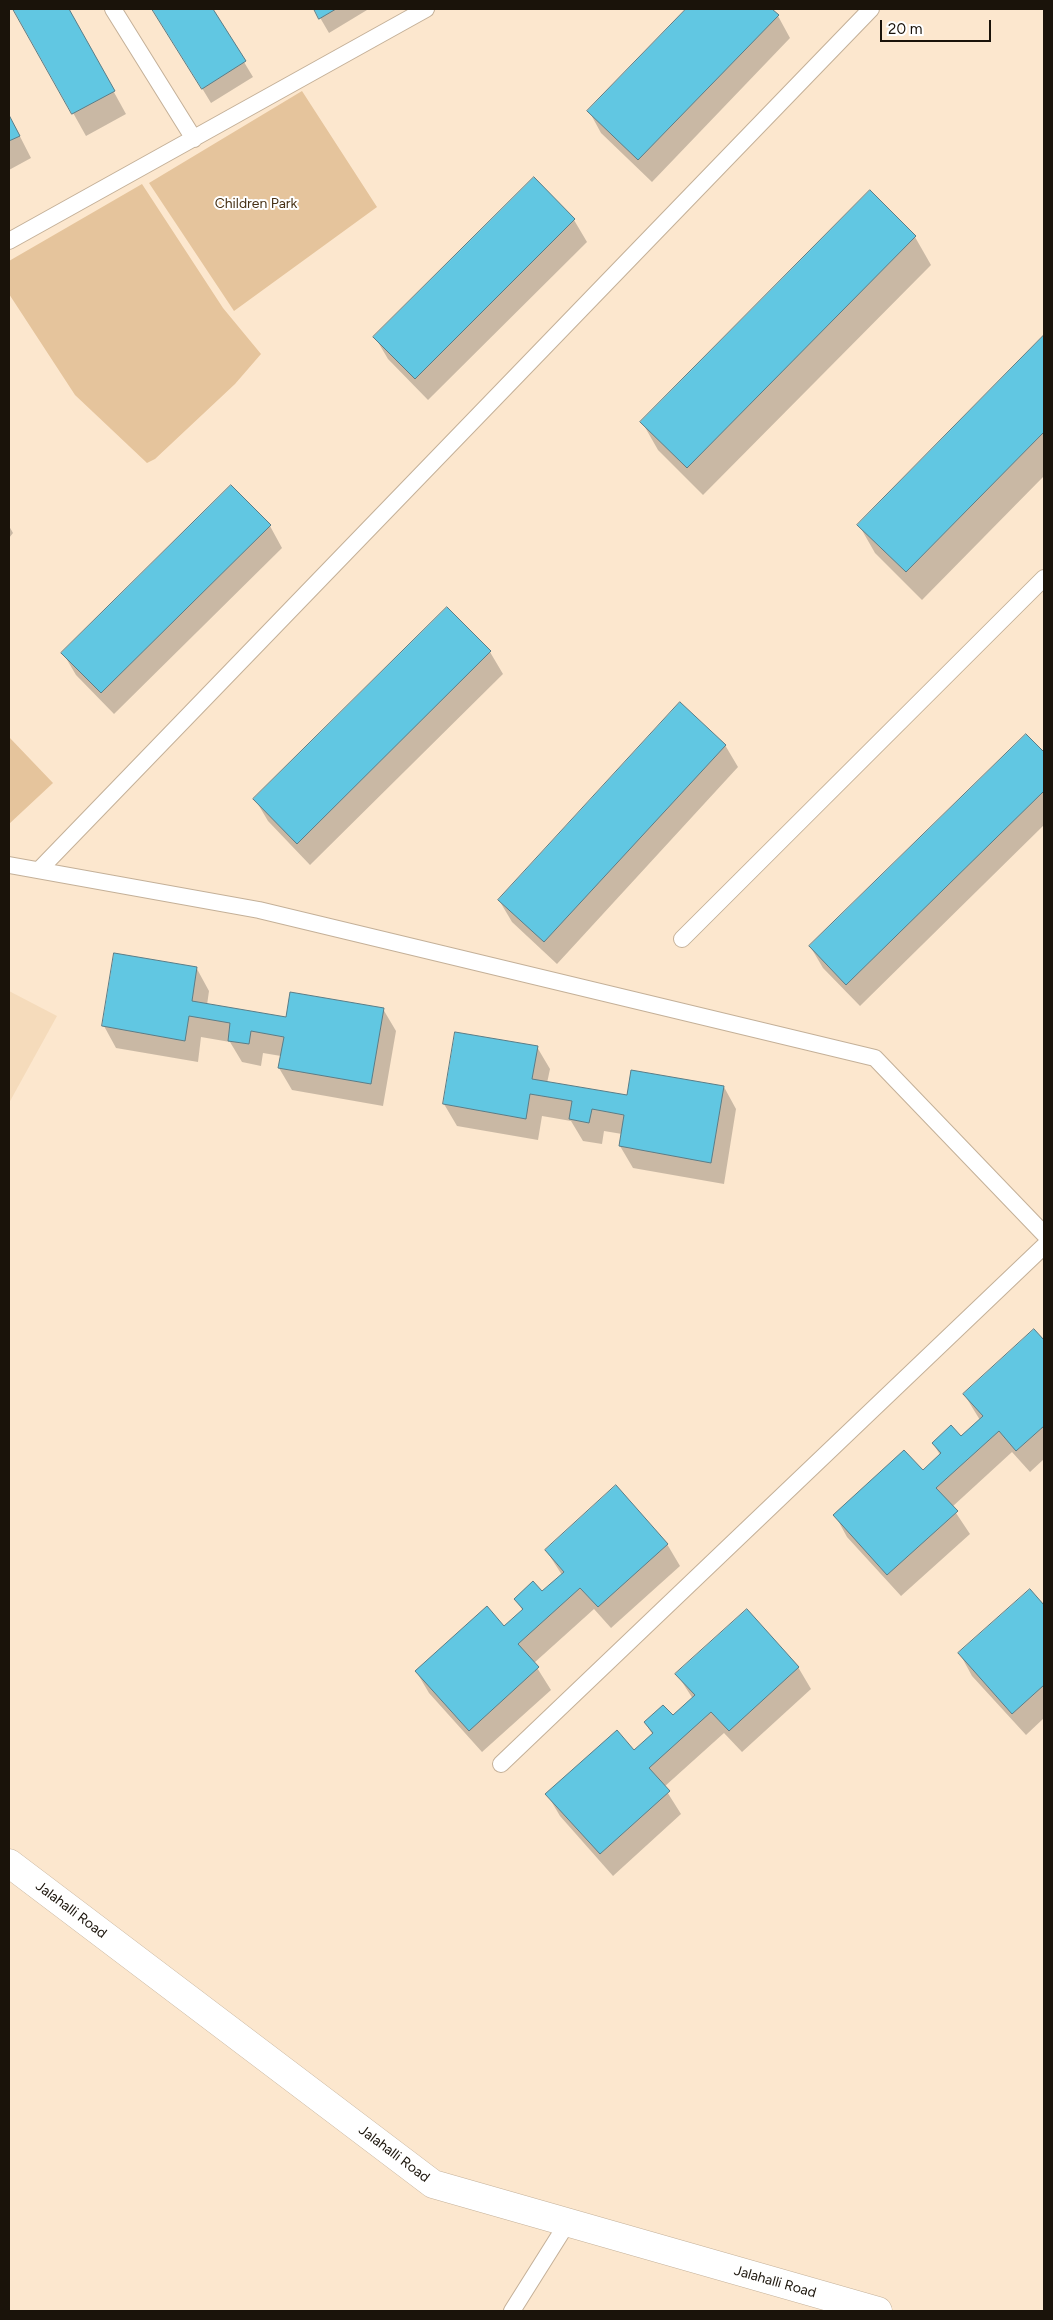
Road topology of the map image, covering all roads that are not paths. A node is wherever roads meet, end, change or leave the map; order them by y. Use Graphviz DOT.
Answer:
graph roads {
  1 [pos="113,9"];
  2 [pos="426,9"];
  3 [pos="871,9"];
  4 [pos="194,140"];
  5 [pos="9,241"];
  6 [pos="1044,578"];
  7 [pos="9,865"];
  8 [pos="39,870"];
  9 [pos="682,939"];
  10 [pos="1044,1234"];
  11 [pos="1044,1246"];
  12 [pos="501,1764"];
  13 [pos="9,1863"];
  14 [pos="568,2222"];
  15 [pos="512,2311"];
  16 [pos="878,2311"];
  1 -- 4 [label="lane"];
  2 -- 4 [label="lane"];
  3 -- 8 [label="lane"];
  4 -- 5 [label="lane"];
  6 -- 9 [label="lane"];
  7 -- 8 [label="lane"];
  8 -- 10 [label="lane"];
  11 -- 12 [label="lane"];
  13 -- 14 [label="main road, Jalahalli Road"];
  14 -- 15 [label="lane"];
  14 -- 16 [label="main road, Jalahalli Road"];
}
